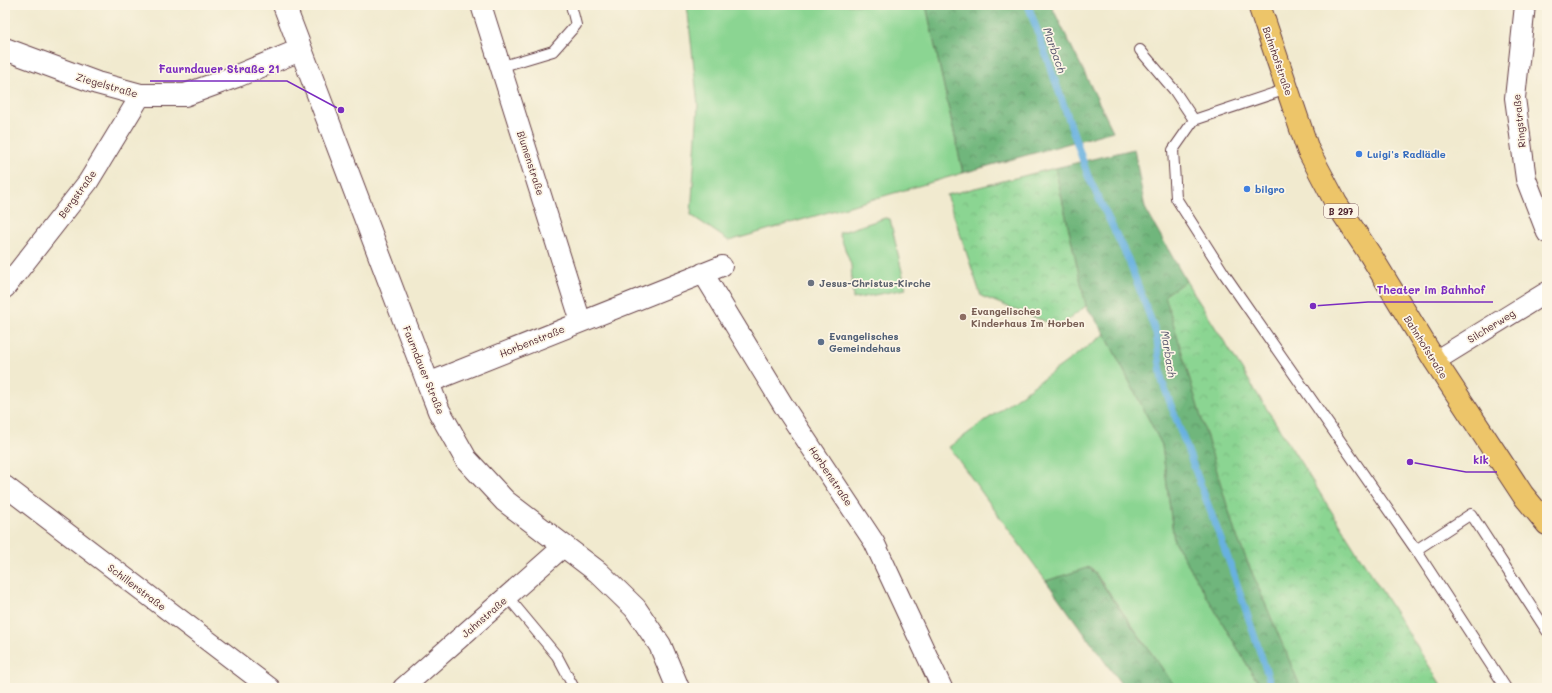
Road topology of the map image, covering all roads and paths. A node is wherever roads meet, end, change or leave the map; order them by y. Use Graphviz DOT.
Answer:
graph roads {
  1 [pos="284,5"];
  2 [pos="480,5"];
  3 [pos="571,5"];
  4 [pos="1259,5"];
  5 [pos="1525,5"];
  6 [pos="5,49"];
  7 [pos="300,50"];
  8 [pos="1140,50"];
  9 [pos="500,67"];
  10 [pos="1287,89"];
  11 [pos="141,95"];
  12 [pos="1194,120"];
  13 [pos="1547,232"];
  14 [pos="5,288"];
  15 [pos="1547,292"];
  16 [pos="581,322"];
  17 [pos="1435,361"];
  18 [pos="428,383"];
  19 [pos="5,486"];
  20 [pos="1547,524"];
  21 [pos="564,546"];
  22 [pos="1416,550"];
  23 [pos="507,596"];
  24 [pos="1547,631"];
  25 [pos="270,688"];
  26 [pos="403,688"];
  27 [pos="574,688"];
  28 [pos="678,688"];
  29 [pos="942,688"];
  30 [pos="1506,688"];
  1 -- 7 [label="street, Faurndauer Straße"];
  2 -- 9 [label="street, Blumenstraße"];
  3 -- 9 [label="lane"];
  4 -- 10 [label="main road, Bahnhofstraße / B 297"];
  5 -- 13 [label="street, Ringstraße"];
  6 -- 11 [label="street, Ziegelstraße"];
  7 -- 11 [label="street, Ziegelstraße"];
  7 -- 18 [label="street, Faurndauer Straße"];
  8 -- 12 [label="lane"];
  9 -- 16 [label="street, Blumenstraße"];
  10 -- 12 [label="lane"];
  10 -- 17 [label="main road, Bahnhofstraße / B 297"];
  11 -- 14 [label="street, Bergstraße"];
  12 -- 22 [label="lane"];
  15 -- 17 [label="street, Silcherweg"];
  16 -- 18 [label="street, Horbenstraße"];
  16 -- 29 [label="street, Horbenstraße"];
  17 -- 20 [label="main road, Bahnhofstraße / B 297"];
  18 -- 21 [label="street, Faurndauer Straße"];
  19 -- 25 [label="street, Schillerstraße"];
  21 -- 23 [label="street, Jahnstraße"];
  21 -- 28 [label="street, Faurndauer Straße"];
  22 -- 24 [label="lane"];
  22 -- 30 [label="lane"];
  23 -- 26 [label="street, Jahnstraße"];
  23 -- 27 [label="lane"];
}
